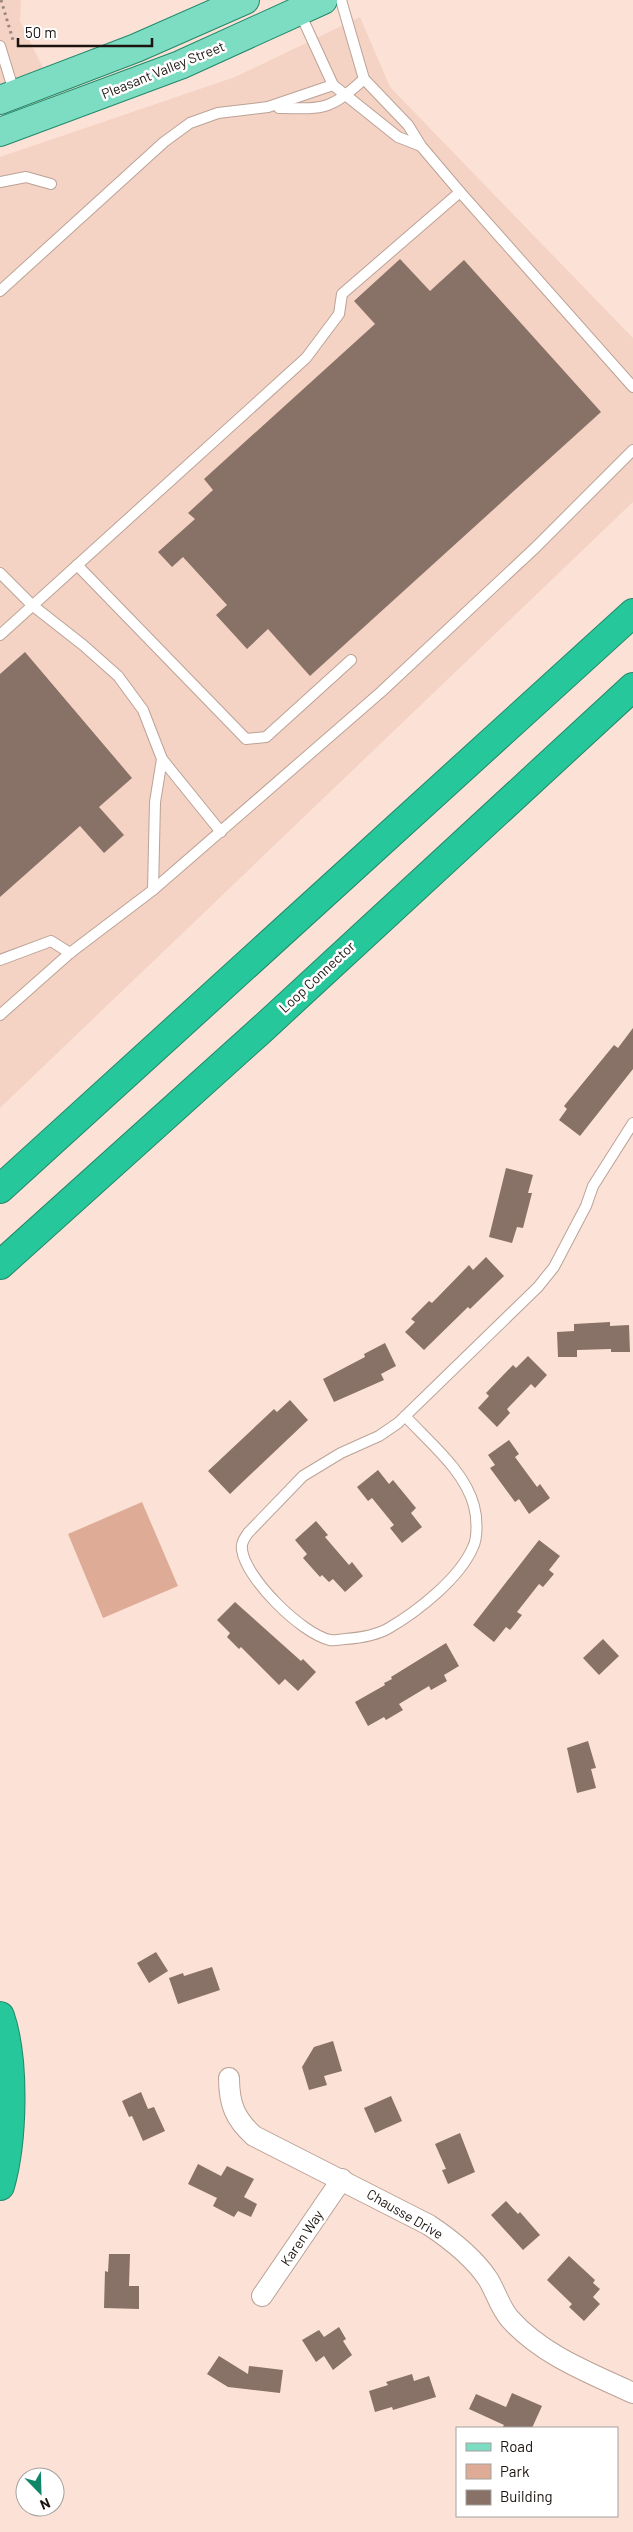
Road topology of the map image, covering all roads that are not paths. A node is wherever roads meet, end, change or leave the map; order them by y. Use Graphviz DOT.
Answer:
graph roads {
  1 [pos="245,0"];
  2 [pos="342,0"];
  3 [pos="305,4"];
  4 [pos="0,46"];
  5 [pos="364,79"];
  6 [pos="333,86"];
  7 [pos="346,96"];
  8 [pos="7,98"];
  9 [pos="268,107"];
  10 [pos="0,132"];
  11 [pos="420,146"];
  12 [pos="0,182"];
  13 [pos="51,184"];
  14 [pos="460,192"];
  15 [pos="0,291"];
  16 [pos="633,387"];
  17 [pos="633,450"];
  18 [pos="77,565"];
  19 [pos="0,573"];
  20 [pos="32,605"];
  21 [pos="633,613"];
  22 [pos="0,635"];
  23 [pos="351,660"];
  24 [pos="633,687"];
  25 [pos="162,759"];
  26 [pos="220,832"];
  27 [pos="153,890"];
  28 [pos="70,953"];
  29 [pos="0,960"];
  30 [pos="0,1015"];
  31 [pos="118,1080"];
  32 [pos="633,1123"];
  33 [pos="0,1164"];
  34 [pos="0,1189"];
  35 [pos="0,1265"];
  36 [pos="405,1416"];
  37 [pos="0,2016"];
  38 [pos="229,2078"];
  39 [pos="342,2179"];
  40 [pos="0,2186"];
  41 [pos="262,2296"];
  42 [pos="633,2393"];
  1 -- 8 [label="main road"];
  2 -- 5 [label="lane"];
  3 -- 6 [label="lane"];
  3 -- 10 [label="main road, Pleasant Valley Street"];
  4 -- 8 [label="lane"];
  5 -- 7 [label="lane"];
  5 -- 11 [label="lane"];
  6 -- 7 [label="lane"];
  6 -- 9 [label="lane"];
  7 -- 9 [label="lane"];
  7 -- 11 [label="lane"];
  9 -- 15 [label="lane"];
  11 -- 14 [label="lane"];
  12 -- 13 [label="lane"];
  14 -- 16 [label="lane"];
  14 -- 18 [label="lane"];
  17 -- 26 [label="lane"];
  18 -- 20 [label="lane"];
  18 -- 23 [label="lane"];
  19 -- 20 [label="lane"];
  20 -- 22 [label="lane"];
  20 -- 25 [label="lane"];
  21 -- 31 [label="highway"];
  24 -- 35 [label="highway, Loop Connector"];
  25 -- 26 [label="lane"];
  25 -- 27 [label="lane"];
  26 -- 27 [label="lane"];
  27 -- 28 [label="lane"];
  28 -- 29 [label="lane"];
  28 -- 30 [label="lane"];
  31 -- 33 [label="highway"];
  31 -- 34 [label="highway"];
  32 -- 36 [label="lane"];
  36 -- 36 [label="lane"];
  37 -- 40 [label="highway"];
  38 -- 39 [label="street, Chausse Drive"];
  39 -- 41 [label="street, Karen Way"];
  39 -- 42 [label="street, Chausse Drive"];
}
